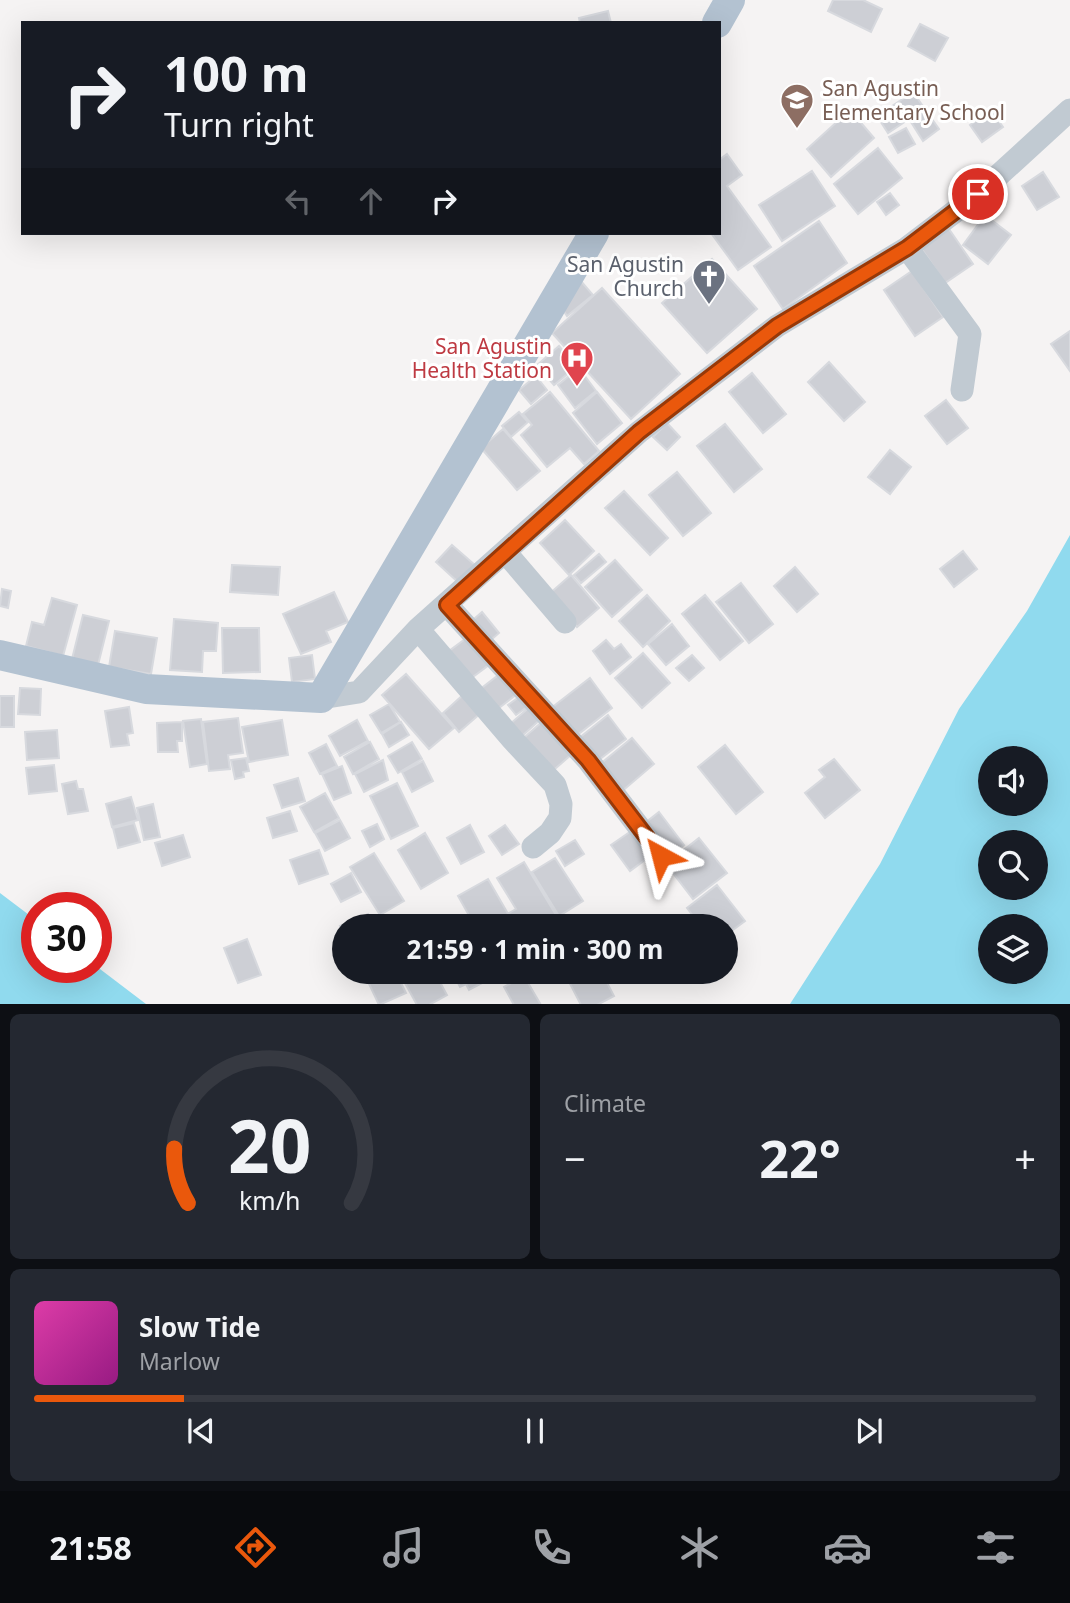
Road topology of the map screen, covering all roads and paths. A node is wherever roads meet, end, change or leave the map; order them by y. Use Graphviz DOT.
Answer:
graph roads {
  1 [pos="730,0"];
  2 [pos="718,21"];
  3 [pos="1070,110"];
  4 [pos="593,235"];
  5 [pos="907,248"];
  6 [pos="962,390"];
  7 [pos="506,553"];
  8 [pos="447,605"];
  9 [pos="565,622"];
  10 [pos="418,629"];
  11 [pos="0,654"];
  12 [pos="321,698"];
  13 [pos="533,847"];
  14 [pos="661,856"];
  1 -- 2 [label="main road"];
  3 -- 5 [label="street"];
  4 -- 12 [label="main road"];
  5 -- 6 [label="street"];
  5 -- 7 [label="street"];
  7 -- 8 [label="street"];
  7 -- 9 [label="street"];
  8 -- 10 [label="street"];
  8 -- 14 [label="street"];
  10 -- 12 [label="street"];
  10 -- 13 [label="street"];
  11 -- 12 [label="main road"];
}
